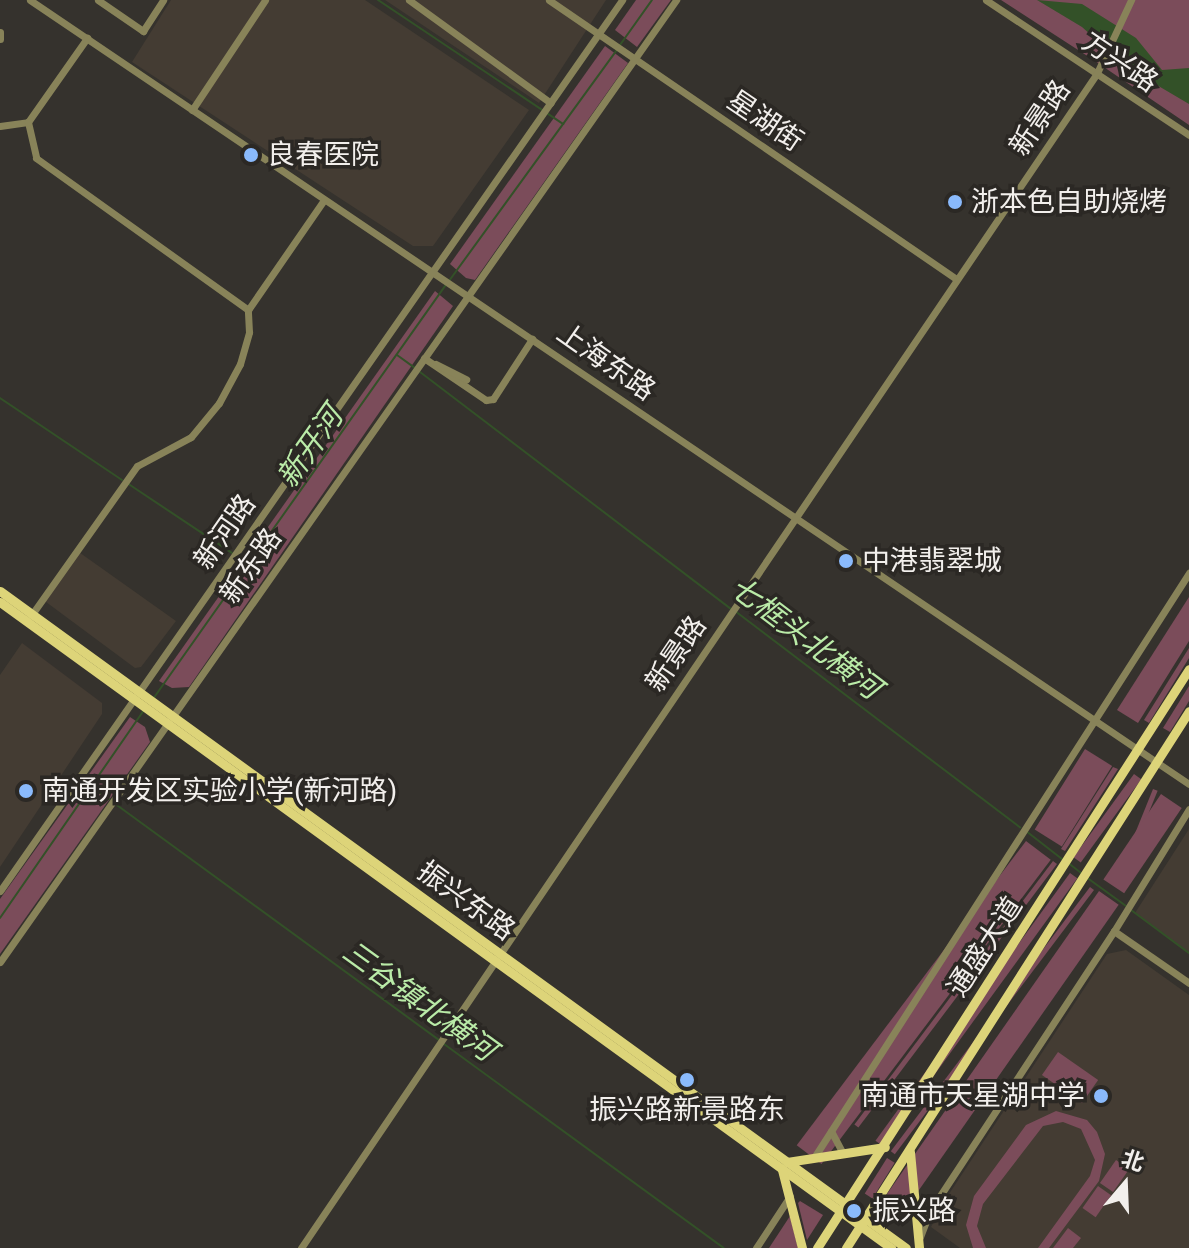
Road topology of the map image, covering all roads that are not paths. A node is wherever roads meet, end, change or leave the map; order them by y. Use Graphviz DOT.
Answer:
graph roads {
  1 [pos="98,0"];
  2 [pos="163,0"];
  3 [pos="265,0"];
  4 [pos="409,0"];
  5 [pos="549,0"];
  6 [pos="622,0"];
  7 [pos="676,0"];
  8 [pos="986,0"];
  9 [pos="1131,0"];
  10 [pos="33,1"];
  11 [pos="0,32"];
  12 [pos="599,33"];
  13 [pos="87,38"];
  14 [pos="0,39"];
  15 [pos="635,59"];
  16 [pos="1097,73"];
  17 [pos="547,109"];
  18 [pos="192,110"];
  19 [pos="28,122"];
  20 [pos="0,126"];
  21 [pos="1189,135"];
  22 [pos="324,200"];
  23 [pos="434,270"];
  24 [pos="956,279"];
  25 [pos="469,295"];
  26 [pos="248,310"];
  27 [pos="532,339"];
  28 [pos="423,360"];
  29 [pos="434,364"];
  30 [pos="466,379"];
  31 [pos="793,518"];
  32 [pos="1189,573"];
  33 [pos="0,591"];
  34 [pos="0,602"];
  35 [pos="30,618"];
  36 [pos="1189,669"];
  37 [pos="144,703"];
  38 [pos="1189,711"];
  39 [pos="170,720"];
  40 [pos="1095,720"];
  41 [pos="1139,750"];
  42 [pos="1157,761"];
  43 [pos="1189,784"];
  44 [pos="1189,809"];
  45 [pos="0,891"];
  46 [pos="1115,930"];
  47 [pos="503,954"];
  48 [pos="0,962"];
  49 [pos="497,964"];
  50 [pos="1189,983"];
  51 [pos="831,1131"];
  52 [pos="892,1136"];
  53 [pos="885,1147"];
  54 [pos="842,1152"];
  55 [pos="908,1155"];
  56 [pos="815,1156"];
  57 [pos="785,1166"];
  58 [pos="790,1196"];
  59 [pos="911,1200"];
  60 [pos="842,1207"];
  61 [pos="930,1211"];
  62 [pos="862,1222"];
  63 [pos="919,1246"];
  64 [pos="301,1248"];
  65 [pos="756,1248"];
  66 [pos="802,1248"];
  67 [pos="817,1248"];
  68 [pos="846,1248"];
  69 [pos="891,1248"];
  70 [pos="906,1248"];
  1 -- 2 [label="street"];
  3 -- 18 [label="street"];
  4 -- 17 [label="street"];
  5 -- 12 [label="street, 星湖街"];
  6 -- 12 [label="street, 新河路"];
  7 -- 15 [label="street, 新东路"];
  8 -- 16 [label="street, 方兴路"];
  9 -- 16 [label="street, 新景路"];
  10 -- 13 [label="street, 上海东路"];
  11 -- 14 [label="street"];
  12 -- 15 [label="street, 星湖街"];
  12 -- 17 [label="street, 新河路"];
  13 -- 18 [label="street, 上海东路"];
  13 -- 19 [label="street"];
  15 -- 24 [label="street, 星湖街"];
  15 -- 25 [label="street, 新东路"];
  16 -- 21 [label="street, 方兴路"];
  16 -- 24 [label="street, 新景路"];
  17 -- 23 [label="street, 新河路"];
  18 -- 22 [label="street, 上海东路"];
  19 -- 20 [label="street"];
  19 -- 26 [label="street"];
  22 -- 23 [label="street, 上海东路"];
  22 -- 26 [label="street"];
  23 -- 25 [label="street, 上海东路"];
  23 -- 37 [label="street, 新河路"];
  24 -- 31 [label="street, 新景路"];
  25 -- 27 [label="street, 上海东路"];
  25 -- 28 [label="street, 新东路"];
  26 -- 35 [label="street"];
  27 -- 29 [label="street"];
  27 -- 31 [label="street, 上海东路"];
  28 -- 29 [label="street"];
  28 -- 39 [label="street, 新东路"];
  29 -- 30 [label="street"];
  31 -- 40 [label="street, 上海东路"];
  31 -- 47 [label="street, 新景路"];
  32 -- 40 [label="street"];
  33 -- 35 [label="main road, 振兴东路"];
  34 -- 35 [label="main road, 振兴东路"];
  35 -- 37 [label="main road, 振兴东路"];
  36 -- 41 [label="main road, 通盛大道"];
  37 -- 39 [label="main road, 振兴东路"];
  37 -- 45 [label="street, 新河路"];
  38 -- 42 [label="main road, 通盛大道"];
  39 -- 47 [label="main road, 振兴东路"];
  39 -- 48 [label="street, 新东路"];
  39 -- 49 [label="main road, 振兴东路"];
  40 -- 41 [label="street, 上海东路"];
  40 -- 51 [label="street"];
  41 -- 42 [label="street, 上海东路"];
  41 -- 52 [label="main road, 通盛大道"];
  42 -- 43 [label="street, 上海东路"];
  42 -- 55 [label="main road, 通盛大道"];
  44 -- 46 [label="street"];
  46 -- 50 [label="street"];
  46 -- 61 [label="street"];
  47 -- 49 [label="street, 新景路"];
  47 -- 57 [label="main road, 振兴东路"];
  49 -- 57 [label="main road, 振兴东路"];
  49 -- 64 [label="street, 新景路"];
  51 -- 54 [label="street"];
  51 -- 56 [label="street"];
  52 -- 53 [label="main road, 通盛大道"];
  52 -- 55 [label="main road"];
  53 -- 54 [label="main road"];
  53 -- 60 [label="main road, 通盛大道"];
  54 -- 56 [label="main road"];
  55 -- 59 [label="main road"];
  55 -- 62 [label="main road, 通盛大道"];
  56 -- 57 [label="main road"];
  57 -- 58 [label="main road"];
  57 -- 60 [label="main road, 振兴东路"];
  58 -- 65 [label="street"];
  58 -- 66 [label="main road"];
  59 -- 61 [label="street"];
  59 -- 63 [label="main road"];
  60 -- 62 [label="main road, 振兴东路"];
  60 -- 67 [label="main road, 通盛大道"];
  61 -- 63 [label="street"];
  62 -- 68 [label="main road, 通盛大道"];
  62 -- 69 [label="main road, 振兴东路"];
  62 -- 70 [label="main road, 振兴东路"];
}
